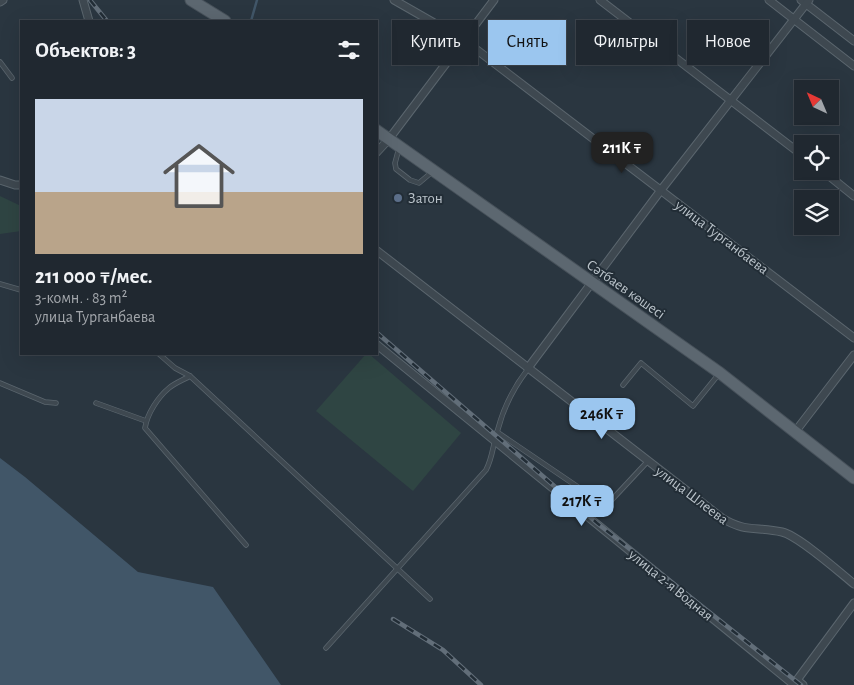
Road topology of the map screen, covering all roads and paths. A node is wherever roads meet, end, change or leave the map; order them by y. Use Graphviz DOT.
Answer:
graph roads {
  1 [pos="4,0"];
  2 [pos="83,0"];
  3 [pos="191,0"];
  4 [pos="394,0"];
  5 [pos="494,0"];
  6 [pos="600,0"];
  7 [pos="770,0"];
  8 [pos="805,1"];
  9 [pos="0,2"];
  10 [pos="794,19"];
  11 [pos="89,20"];
  12 [pos="223,20"];
  13 [pos="429,20"];
  14 [pos="478,21"];
  15 [pos="854,42"];
  16 [pos="478,51"];
  17 [pos="0,62"];
  18 [pos="447,65"];
  19 [pos="854,66"];
  20 [pos="12,78"];
  21 [pos="731,99"];
  22 [pos="378,131"];
  23 [pos="394,142"];
  24 [pos="794,149"];
  25 [pos="378,151"];
  26 [pos="434,170"];
  27 [pos="0,180"];
  28 [pos="834,180"];
  29 [pos="20,185"];
  30 [pos="661,190"];
  31 [pos="854,196"];
  32 [pos="378,252"];
  33 [pos="591,282"];
  34 [pos="0,284"];
  35 [pos="20,290"];
  36 [pos="854,338"];
  37 [pos="378,346"];
  38 [pos="160,355"];
  39 [pos="854,355"];
  40 [pos="528,368"];
  41 [pos="720,373"];
  42 [pos="190,376"];
  43 [pos="0,383"];
  44 [pos="623,385"];
  45 [pos="56,403"];
  46 [pos="96,403"];
  47 [pos="146,421"];
  48 [pos="497,432"];
  49 [pos="795,432"];
  50 [pos="495,442"];
  51 [pos="648,461"];
  52 [pos="854,478"];
  53 [pos="246,545"];
  54 [pos="398,568"];
  55 [pos="854,584"];
  56 [pos="430,599"];
  57 [pos="854,603"];
  58 [pos="326,648"];
  59 [pos="796,684"];
  1 -- 9 [label="street"];
  2 -- 11 [label="street"];
  3 -- 12 [label="main road"];
  4 -- 13 [label="street, улица Турганбаева"];
  5 -- 14 [label="street"];
  6 -- 21 [label="street"];
  7 -- 10 [label="street"];
  8 -- 10 [label="street"];
  8 -- 15 [label="street"];
  10 -- 19 [label="street"];
  10 -- 21 [label="street"];
  16 -- 30 [label="street, улица Турганбаева"];
  17 -- 20 [label="lane"];
  18 -- 23 [label="street"];
  21 -- 24 [label="street"];
  21 -- 30 [label="street"];
  22 -- 23 [label="main road, Сәтбаев көшесі"];
  23 -- 25 [label="street"];
  23 -- 26 [label="main road, Сәтбаев көшесі"];
  23 -- 26 [label="lane"];
  26 -- 33 [label="main road, Сәтбаев көшесі"];
  27 -- 29 [label="street"];
  28 -- 31 [label="street"];
  30 -- 33 [label="street"];
  30 -- 36 [label="street, улица Турганбаева"];
  32 -- 40 [label="street, улица Шлеева"];
  33 -- 40 [label="street"];
  33 -- 41 [label="main road, Сәтбаев көшесі"];
  34 -- 35 [label="lane"];
  37 -- 50 [label="street, улица 2-я Водная"];
  38 -- 42 [label="lane"];
  39 -- 49 [label="street"];
  40 -- 48 [label="lane"];
  40 -- 51 [label="street, улица Шлеева"];
  41 -- 44 [label="lane"];
  41 -- 49 [label="main road, Сәтбаев көшесі"];
  42 -- 47 [label="lane"];
  42 -- 54 [label="lane"];
  43 -- 45 [label="lane"];
  46 -- 47 [label="lane"];
  47 -- 53 [label="lane"];
  48 -- 50 [label="lane"];
  48 -- 51 [label="lane"];
  49 -- 52 [label="main road, Сәтбаев көшесі"];
  50 -- 54 [label="lane"];
  50 -- 59 [label="street, улица 2-я Водная"];
  51 -- 55 [label="street, улица Шлеева"];
  54 -- 56 [label="lane"];
  54 -- 58 [label="lane"];
  57 -- 59 [label="street"];
}
